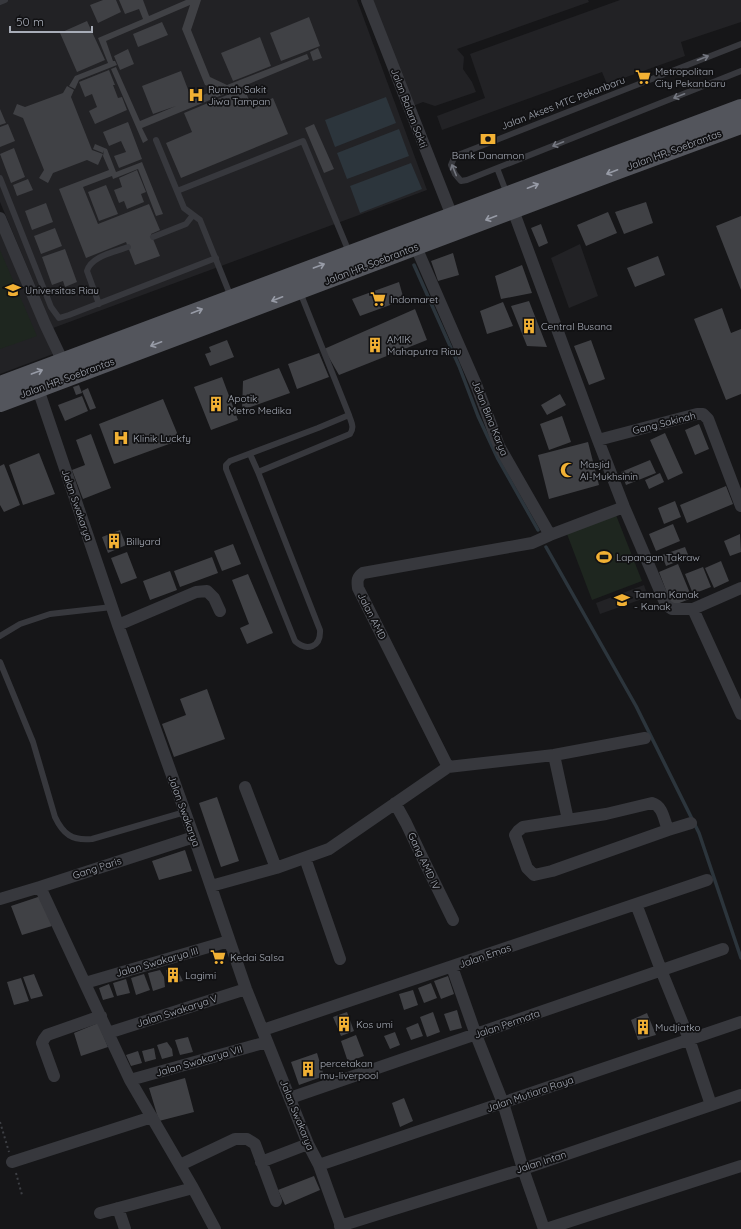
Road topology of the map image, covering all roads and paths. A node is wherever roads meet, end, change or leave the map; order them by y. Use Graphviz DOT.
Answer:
graph roads {
  1 [pos="5,0"];
  2 [pos="367,0"];
  3 [pos="0,2"];
  4 [pos="741,44"];
  5 [pos="741,71"];
  6 [pos="741,108"];
  7 [pos="741,125"];
  8 [pos="156,140"];
  9 [pos="497,168"];
  10 [pos="0,178"];
  11 [pos="177,191"];
  12 [pos="510,203"];
  13 [pos="193,215"];
  14 [pos="452,216"];
  15 [pos="0,218"];
  16 [pos="153,237"];
  17 [pos="128,247"];
  18 [pos="416,247"];
  19 [pos="350,254"];
  20 [pos="216,258"];
  21 [pos="299,291"];
  22 [pos="99,304"];
  23 [pos="235,306"];
  24 [pos="63,362"];
  25 [pos="0,385"];
  26 [pos="38,388"];
  27 [pos="0,403"];
  28 [pos="348,415"];
  29 [pos="598,440"];
  30 [pos="250,454"];
  31 [pos="258,472"];
  32 [pos="741,506"];
  33 [pos="624,507"];
  34 [pos="550,535"];
  35 [pos="741,588"];
  36 [pos="112,607"];
  37 [pos="693,609"];
  38 [pos="220,611"];
  39 [pos="118,625"];
  40 [pos="0,636"];
  41 [pos="0,662"];
  42 [pos="741,714"];
  43 [pos="645,738"];
  44 [pos="554,755"];
  45 [pos="448,767"];
  46 [pos="246,787"];
  47 [pos="395,803"];
  48 [pos="185,812"];
  49 [pos="568,820"];
  50 [pos="691,823"];
  51 [pos="668,830"];
  52 [pos="194,837"];
  53 [pos="305,858"];
  54 [pos="276,868"];
  55 [pos="707,880"];
  56 [pos="211,886"];
  57 [pos="40,887"];
  58 [pos="0,898"];
  59 [pos="636,904"];
  60 [pos="453,920"];
  61 [pos="229,941"];
  62 [pos="723,949"];
  63 [pos="340,959"];
  64 [pos="452,967"];
  65 [pos="661,970"];
  66 [pos="85,983"];
  67 [pos="246,989"];
  68 [pos="101,1016"];
  69 [pos="741,1022"];
  70 [pos="263,1030"];
  71 [pos="108,1034"];
  72 [pos="476,1035"];
  73 [pos="689,1039"];
  74 [pos="268,1042"];
  75 [pos="54,1076"];
  76 [pos="130,1080"];
  77 [pos="741,1095"];
  78 [pos="290,1098"];
  79 [pos="503,1103"];
  80 [pos="711,1105"];
  81 [pos="152,1117"];
  82 [pos="308,1144"];
  83 [pos="12,1162"];
  84 [pos="261,1162"];
  85 [pos="180,1165"];
  86 [pos="319,1166"];
  87 [pos="741,1166"];
  88 [pos="523,1169"];
  89 [pos="193,1188"];
  90 [pos="276,1201"];
  91 [pos="118,1208"];
  92 [pos="100,1213"];
  93 [pos="341,1227"];
  94 [pos="125,1229"];
  95 [pos="215,1229"];
  96 [pos="545,1229"];
  1 -- 3 [label="lane"];
  2 -- 14 [label="street, Jalan Balam Sakti"];
  9 -- 4 [label="lane, Jalan Akses MTC Pekanbaru, one-way"];
  5 -- 9 [label="lane, Jalan Akses MTC Pekanbaru, one-way"];
  12 -- 6 [label="main road, Jalan HR. Soebrantas, one-way"];
  7 -- 12 [label="main road, Jalan HR. Soebrantas, one-way"];
  8 -- 11 [label="lane"];
  9 -- 12 [label="lane"];
  10 -- 22 [label="lane"];
  11 -- 13 [label="lane"];
  11 -- 19 [label="lane"];
  12 -- 14 [label="main road, Jalan HR. Soebrantas"];
  12 -- 18 [label="main road, Jalan HR. Soebrantas, one-way"];
  12 -- 29 [label="street"];
  13 -- 16 [label="lane"];
  13 -- 20 [label="lane"];
  14 -- 19 [label="main road, Jalan HR. Soebrantas"];
  15 -- 24 [label="street"];
  17 -- 22 [label="lane"];
  18 -- 21 [label="main road, Jalan HR. Soebrantas"];
  18 -- 34 [label="street, Jalan Bina Karya"];
  23 -- 19 [label="main road, Jalan HR. Soebrantas, one-way"];
  20 -- 22 [label="lane"];
  20 -- 23 [label="lane"];
  21 -- 23 [label="main road, Jalan HR. Soebrantas, one-way"];
  21 -- 28 [label="lane"];
  24 -- 23 [label="main road, Jalan HR. Soebrantas, one-way"];
  23 -- 26 [label="main road, Jalan HR. Soebrantas, one-way"];
  25 -- 24 [label="main road, Jalan HR. Soebrantas, one-way"];
  26 -- 27 [label="main road, Jalan HR. Soebrantas"];
  26 -- 36 [label="street, Jalan Swakarya"];
  28 -- 30 [label="lane"];
  28 -- 31 [label="lane"];
  29 -- 32 [label="street, Gang Sakinah"];
  29 -- 33 [label="street"];
  30 -- 31 [label="lane"];
  30 -- 31 [label="lane"];
  33 -- 34 [label="street"];
  33 -- 37 [label="street"];
  34 -- 45 [label="street, Jalan AMD"];
  35 -- 37 [label="street"];
  36 -- 39 [label="street, Jalan Swakarya"];
  36 -- 40 [label="lane"];
  37 -- 42 [label="street"];
  38 -- 39 [label="street"];
  39 -- 48 [label="street, Jalan Swakarya"];
  41 -- 48 [label="lane"];
  43 -- 44 [label="street"];
  44 -- 45 [label="street"];
  44 -- 49 [label="street"];
  45 -- 47 [label="street"];
  46 -- 54 [label="street"];
  47 -- 53 [label="street"];
  47 -- 60 [label="street, Gang AMD IV"];
  48 -- 52 [label="street, Jalan Swakarya"];
  49 -- 51 [label="street"];
  49 -- 51 [label="street"];
  50 -- 51 [label="street"];
  52 -- 56 [label="street, Jalan Swakarya"];
  52 -- 57 [label="street, Gang Paris"];
  53 -- 54 [label="street"];
  53 -- 63 [label="street"];
  54 -- 56 [label="street"];
  55 -- 59 [label="street, Jalan Emas"];
  56 -- 61 [label="street, Jalan Swakarya"];
  57 -- 58 [label="street, Gang Paris"];
  57 -- 66 [label="street"];
  59 -- 64 [label="street, Jalan Emas"];
  59 -- 65 [label="street"];
  61 -- 66 [label="street, Jalan Swakarya III"];
  61 -- 67 [label="street, Jalan Swakarya"];
  62 -- 65 [label="street, Jalan Permata"];
  64 -- 70 [label="street, Jalan Emas"];
  64 -- 72 [label="street"];
  65 -- 72 [label="street, Jalan Permata"];
  65 -- 73 [label="street"];
  66 -- 68 [label="street"];
  67 -- 70 [label="street, Jalan Swakarya"];
  67 -- 71 [label="street, Jalan Swakarya V"];
  68 -- 71 [label="street"];
  68 -- 75 [label="street"];
  69 -- 73 [label="street, Jalan Mutiara Raya"];
  70 -- 74 [label="street, Jalan Swakarya"];
  71 -- 76 [label="street"];
  72 -- 78 [label="street, Jalan Permata"];
  72 -- 79 [label="street"];
  73 -- 79 [label="street, Jalan Mutiara Raya"];
  73 -- 80 [label="street"];
  74 -- 76 [label="street, Jalan Swakarya VII"];
  74 -- 78 [label="street, Jalan Swakarya"];
  76 -- 81 [label="street"];
  77 -- 80 [label="street, Jalan Intan"];
  78 -- 82 [label="street, Jalan Swakarya"];
  79 -- 86 [label="street, Jalan Mutiara Raya"];
  79 -- 88 [label="street"];
  80 -- 88 [label="street, Jalan Intan"];
  81 -- 83 [label="street"];
  81 -- 85 [label="street"];
  82 -- 84 [label="street"];
  82 -- 86 [label="street, Jalan Swakarya"];
  84 -- 85 [label="street"];
  84 -- 90 [label="street"];
  85 -- 89 [label="street"];
  86 -- 93 [label="street, Jalan Swakarya"];
  87 -- 96 [label="street"];
  88 -- 93 [label="street, Jalan Intan"];
  88 -- 96 [label="street"];
  89 -- 91 [label="street"];
  89 -- 95 [label="street"];
  91 -- 92 [label="street"];
  91 -- 94 [label="street"];
}
